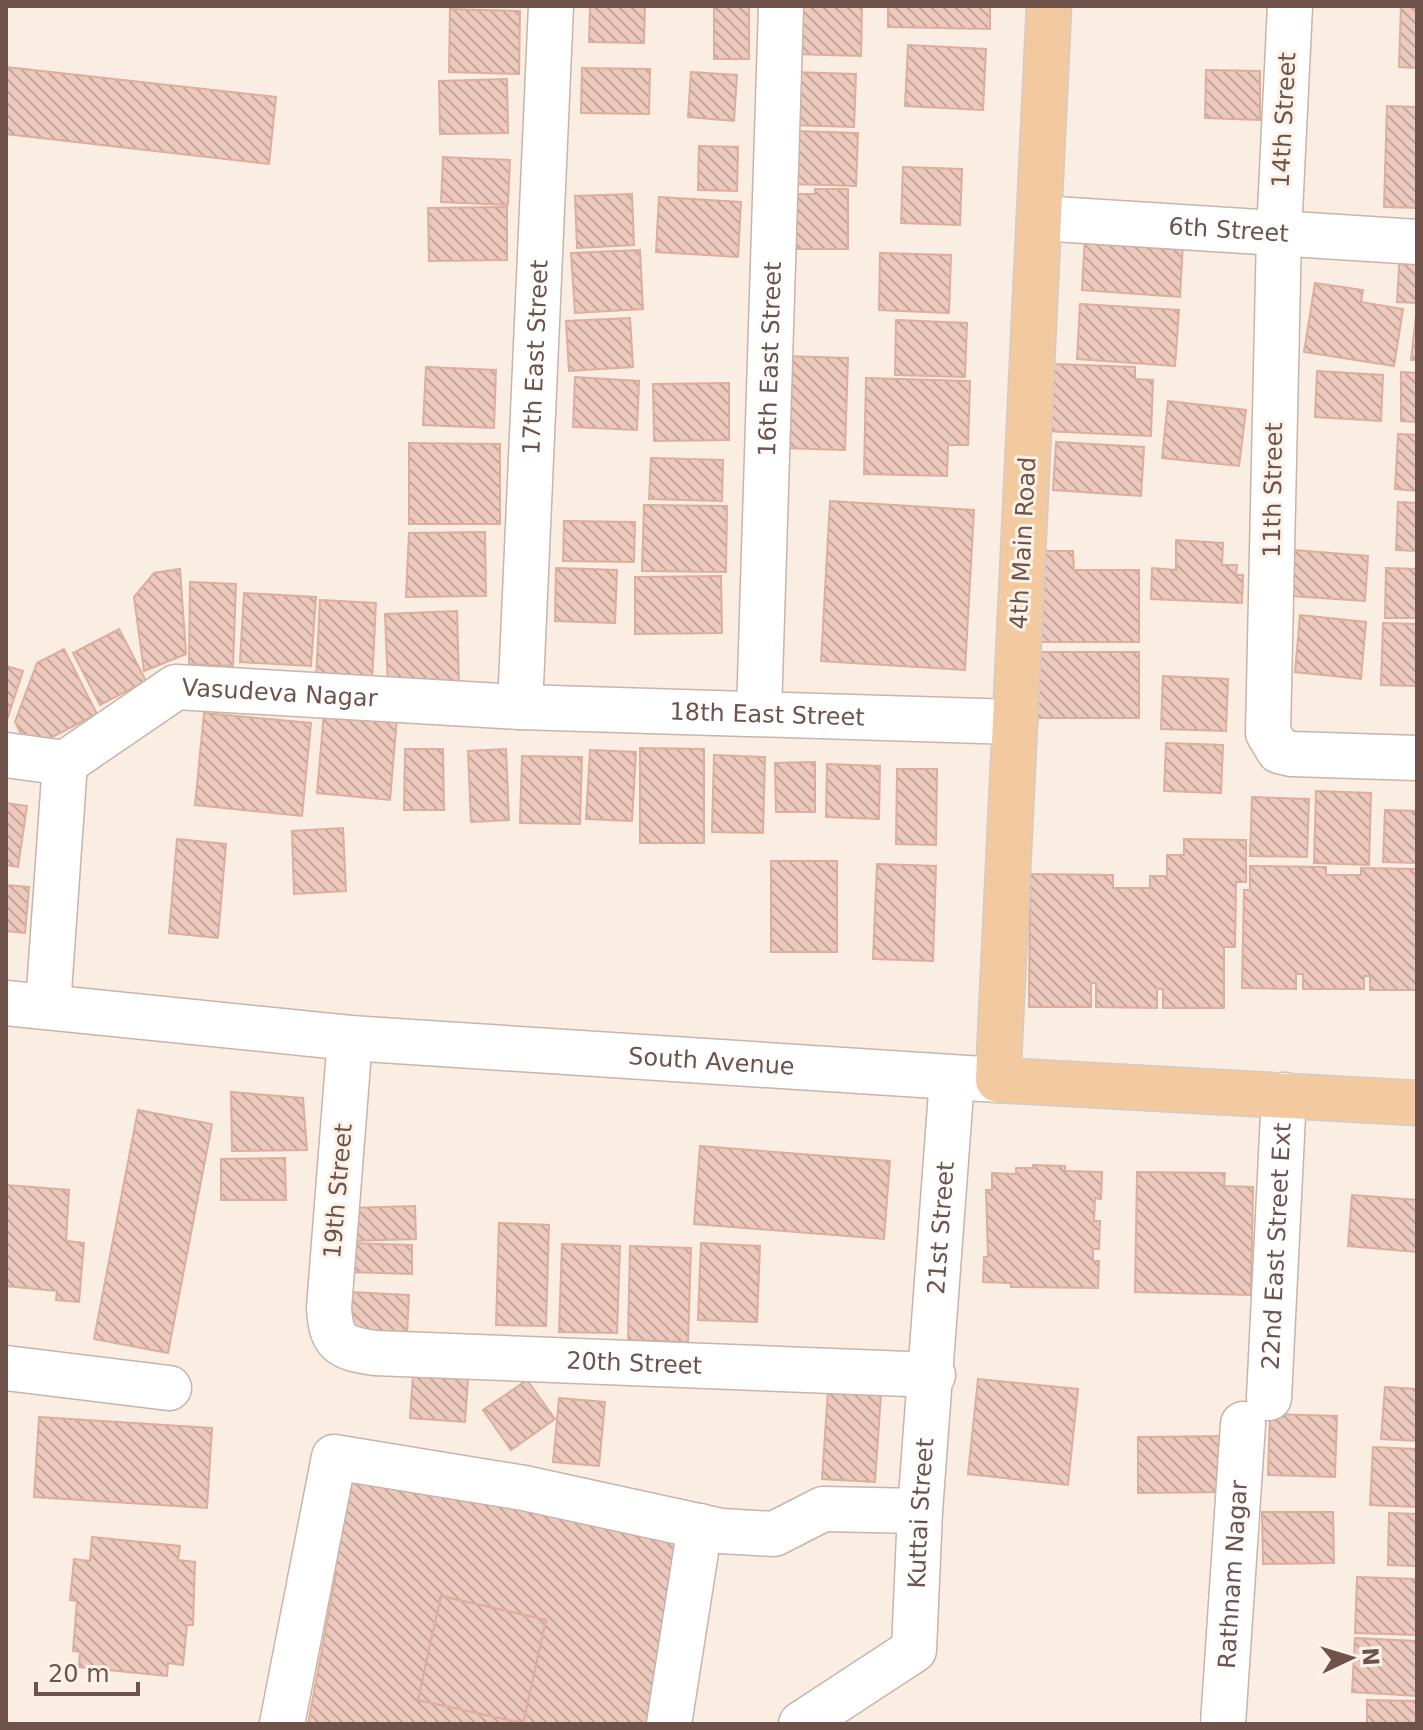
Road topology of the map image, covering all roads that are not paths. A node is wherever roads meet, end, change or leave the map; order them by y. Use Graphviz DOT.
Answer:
graph roads {
  1 [pos="551,6"];
  2 [pos="781,6"];
  3 [pos="1049,6"];
  4 [pos="1290,6"];
  5 [pos="1039,218"];
  6 [pos="1279,233"];
  7 [pos="1417,242"];
  8 [pos="520,707"];
  9 [pos="759,713"];
  10 [pos="1015,722"];
  11 [pos="6,755"];
  12 [pos="1417,758"];
  13 [pos="65,763"];
  14 [pos="27,1004"];
  15 [pos="350,1038"];
  16 [pos="952,1079"];
  17 [pos="998,1080"];
  18 [pos="1284,1095"];
  19 [pos="1417,1103"];
  20 [pos="337,1342"];
  21 [pos="6,1368"];
  22 [pos="933,1375"];
  23 [pos="169,1388"];
  24 [pos="1256,1411"];
  25 [pos="920,1511"];
  26 [pos="700,1526"];
  27 [pos="282,1724"];
  28 [pos="669,1724"];
  29 [pos="801,1724"];
  30 [pos="1223,1724"];
  1 -- 8 [label="street, 17th East Street"];
  2 -- 9 [label="street, 16th East Street"];
  3 -- 5 [label="main road, 4th Main Road"];
  4 -- 6 [label="street, 14th Street"];
  5 -- 6 [label="street, 6th Street"];
  5 -- 10 [label="main road, 4th Main Road"];
  6 -- 7 [label="street, 6th Street"];
  6 -- 12 [label="street, 11th Street"];
  8 -- 9 [label="street, 18th East Street"];
  8 -- 13 [label="street, Vasudeva Nagar"];
  9 -- 10 [label="street, 18th East Street"];
  10 -- 17 [label="main road, 4th Main Road"];
  11 -- 13 [label="street"];
  13 -- 14 [label="street"];
  14 -- 15 [label="street, South Avenue"];
  15 -- 16 [label="street, South Avenue"];
  15 -- 20 [label="street, 19th Street"];
  16 -- 17 [label="street, South Avenue"];
  16 -- 22 [label="street, 21st Street"];
  17 -- 18 [label="main road, South Avenue"];
  18 -- 19 [label="main road, South Avenue"];
  18 -- 24 [label="street, 22nd East Street Ext"];
  20 -- 22 [label="street, 20th Street"];
  21 -- 23 [label="street"];
  22 -- 25 [label="street, Kuttai Street"];
  24 -- 30 [label="street, Rathnam Nagar"];
  25 -- 26 [label="street"];
  25 -- 29 [label="street, Kuttai Street"];
  26 -- 27 [label="street"];
  26 -- 28 [label="street"];
}
